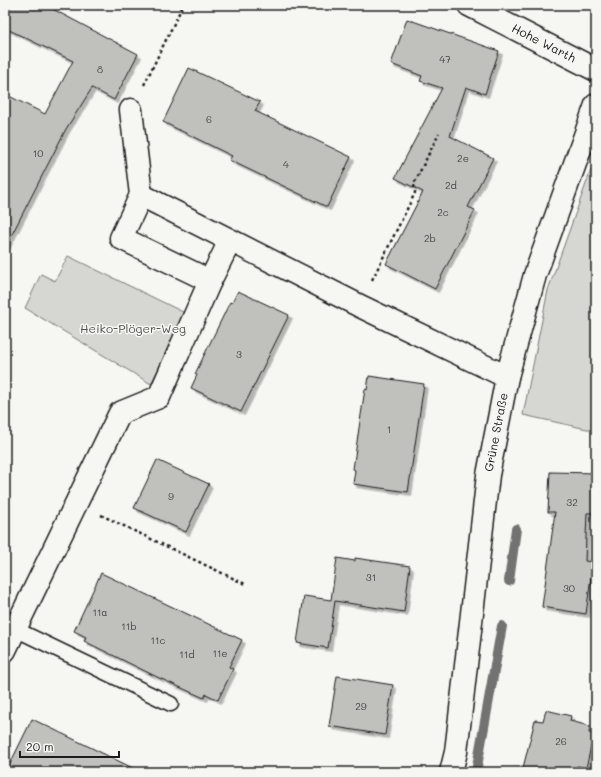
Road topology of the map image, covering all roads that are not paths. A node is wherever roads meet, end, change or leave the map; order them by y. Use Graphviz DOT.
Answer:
graph roads {
  1 [pos="469,5"];
  2 [pos="596,70"];
  3 [pos="596,105"];
  4 [pos="131,110"];
  5 [pos="141,195"];
  6 [pos="230,241"];
  7 [pos="210,281"];
  8 [pos="507,377"];
  9 [pos="15,629"];
  10 [pos="5,650"];
  11 [pos="171,704"];
  12 [pos="451,772"];
  1 -- 2 [label="street, Hohe Warth"];
  3 -- 8 [label="street, Grüne Straße"];
  4 -- 5 [label="street"];
  5 -- 6 [label="street"];
  5 -- 7 [label="street"];
  6 -- 7 [label="street"];
  6 -- 8 [label="street"];
  7 -- 9 [label="street"];
  8 -- 12 [label="street, Grüne Straße"];
  9 -- 10 [label="street"];
  9 -- 11 [label="lane"];
}
